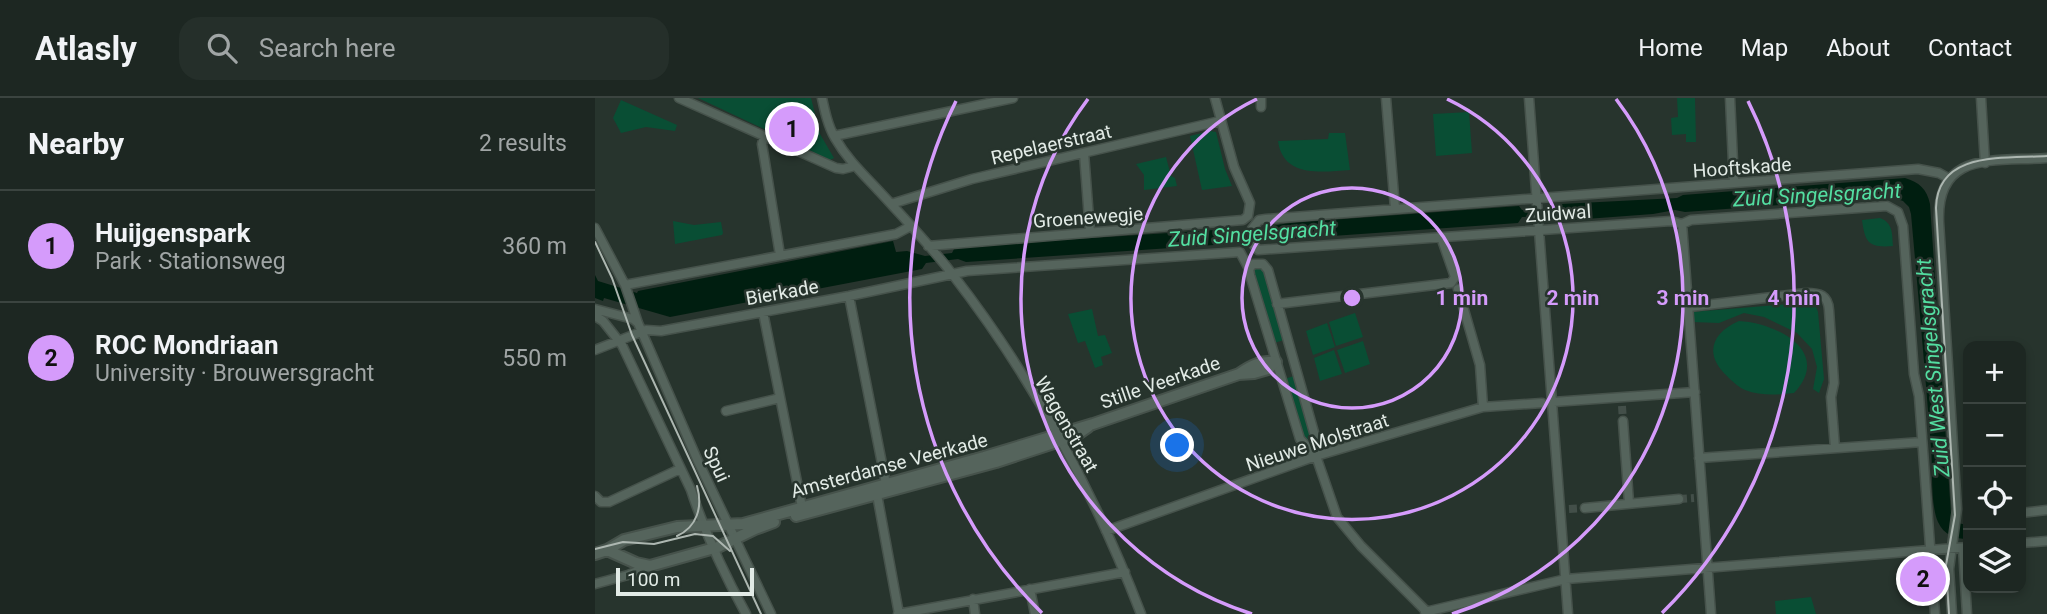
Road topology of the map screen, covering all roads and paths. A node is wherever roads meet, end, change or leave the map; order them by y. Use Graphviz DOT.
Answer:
graph roads {
  1 [pos="679,98"];
  2 [pos="822,98"];
  3 [pos="1013,98"];
  4 [pos="1215,98"];
  5 [pos="1386,98"];
  6 [pos="1529,98"];
  7 [pos="1730,98"];
  8 [pos="1981,98"];
  9 [pos="1220,121"];
  10 [pos="834,136"];
  11 [pos="764,137"];
  12 [pos="1084,153"];
  13 [pos="2047,158"];
  14 [pos="1985,163"];
  15 [pos="855,166"];
  16 [pos="1948,178"];
  17 [pos="1734,183"];
  18 [pos="1537,197"];
  19 [pos="891,204"];
  20 [pos="1395,208"];
  21 [pos="1682,224"];
  22 [pos="911,226"];
  23 [pos="595,229"];
  24 [pos="1538,230"];
  25 [pos="1090,232"];
  26 [pos="1441,237"];
  27 [pos="931,250"];
  28 [pos="780,255"];
  29 [pos="1249,269"];
  30 [pos="953,274"];
  31 [pos="1456,285"];
  32 [pos="626,288"];
  33 [pos="849,296"];
  34 [pos="1277,304"];
  35 [pos="1689,307"];
  36 [pos="595,309"];
  37 [pos="763,312"];
  38 [pos="595,316"];
  39 [pos="641,327"];
  40 [pos="619,341"];
  41 [pos="595,350"];
  42 [pos="1293,360"];
  43 [pos="1276,362"];
  44 [pos="1695,392"];
  45 [pos="780,398"];
  46 [pos="1553,402"];
  47 [pos="1542,403"];
  48 [pos="1483,407"];
  49 [pos="726,411"];
  50 [pos="1623,421"];
  51 [pos="1059,438"];
  52 [pos="1922,442"];
  53 [pos="1835,448"];
  54 [pos="1316,456"];
  55 [pos="1699,458"];
  56 [pos="680,469"];
  57 [pos="881,488"];
  58 [pos="598,499"];
  59 [pos="1679,499"];
  60 [pos="1629,503"];
  61 [pos="801,507"];
  62 [pos="1585,508"];
  63 [pos="2047,510"];
  64 [pos="2026,512"];
  65 [pos="1963,518"];
  66 [pos="1957,519"];
  67 [pos="703,524"];
  68 [pos="729,524"];
  69 [pos="1106,531"];
  70 [pos="736,539"];
  71 [pos="2047,541"];
  72 [pos="2026,543"];
  73 [pos="1963,547"];
  74 [pos="714,549"];
  75 [pos="1951,549"];
  76 [pos="607,551"];
  77 [pos="1931,552"];
  78 [pos="595,554"];
  79 [pos="650,566"];
  80 [pos="1708,569"];
  81 [pos="1125,572"];
  82 [pos="1566,579"];
  83 [pos="595,584"];
  84 [pos="1030,589"];
  85 [pos="1967,593"];
  86 [pos="973,599"];
  87 [pos="768,612"];
  88 [pos="1427,613"];
  89 [pos="746,614"];
  90 [pos="899,614"];
  91 [pos="975,614"];
  92 [pos="1035,614"];
  93 [pos="1141,614"];
  94 [pos="1568,614"];
  95 [pos="1711,614"];
  96 [pos="1935,614"];
  97 [pos="1952,614"];
  98 [pos="1967,614"];
  1 -- 11 [label="street"];
  2 -- 10 [label="street, Wagenstraat"];
  3 -- 10 [label="street"];
  4 -- 9 [label="street"];
  5 -- 20 [label="street"];
  6 -- 18 [label="street"];
  7 -- 17 [label="street"];
  8 -- 14 [label="street"];
  9 -- 12 [label="street, Repelaerstraat"];
  9 -- 25 [label="street, Groenewegje"];
  10 -- 15 [label="street, Wagenstraat"];
  11 -- 15 [label="street"];
  11 -- 28 [label="street"];
  12 -- 19 [label="street, Repelaerstraat"];
  12 -- 25 [label="street"];
  13 -- 14 [label="street"];
  14 -- 16 [label="street"];
  15 -- 19 [label="street, Wagenstraat"];
  16 -- 17 [label="street, Hooftskade"];
  16 -- 66 [label="street"];
  17 -- 18 [label="street, Hooftskade"];
  18 -- 20 [label="street"];
  18 -- 24 [label="street"];
  19 -- 22 [label="street, Wagenstraat"];
  20 -- 26 [label="street, Zuidwal"];
  21 -- 24 [label="street, Zuidwal"];
  21 -- 35 [label="street"];
  21 -- 52 [label="street, Zuidwal"];
  22 -- 27 [label="street, Wagenstraat"];
  22 -- 28 [label="street"];
  23 -- 32 [label="street, Spui"];
  24 -- 26 [label="street, Zuidwal"];
  24 -- 46 [label="street"];
  25 -- 27 [label="street, Groenewegje"];
  26 -- 31 [label="street"];
  27 -- 30 [label="street, Wagenstraat"];
  28 -- 32 [label="street"];
  29 -- 30 [label="street, Bierkade"];
  29 -- 34 [label="street"];
  29 -- 43 [label="street"];
  30 -- 33 [label="street, Bierkade"];
  30 -- 51 [label="street, Wagenstraat"];
  31 -- 34 [label="street"];
  31 -- 48 [label="street"];
  32 -- 39 [label="street, Spui"];
  33 -- 37 [label="street, Bierkade"];
  33 -- 57 [label="street"];
  34 -- 42 [label="street"];
  35 -- 44 [label="street"];
  35 -- 53 [label="street"];
  36 -- 39 [label="street"];
  37 -- 39 [label="street, Bierkade"];
  37 -- 45 [label="street"];
  38 -- 40 [label="street, Spui"];
  39 -- 40 [label="street, Bierkade"];
  39 -- 68 [label="street, Spui"];
  40 -- 41 [label="street, Bierkade"];
  40 -- 56 [label="street, Spui"];
  42 -- 43 [label="street, Stille Veerkade"];
  42 -- 54 [label="street"];
  43 -- 51 [label="street, Stille Veerkade"];
  43 -- 54 [label="street"];
  44 -- 46 [label="street"];
  44 -- 55 [label="street"];
  45 -- 49 [label="street"];
  45 -- 61 [label="street"];
  46 -- 82 [label="street"];
  47 -- 48 [label="street, Nieuwe Molstraat"];
  48 -- 54 [label="street, Nieuwe Molstraat"];
  50 -- 60 [label="street"];
  51 -- 57 [label="street, Amsterdamse Veerkade"];
  51 -- 69 [label="street, Wagenstraat"];
  52 -- 53 [label="street"];
  52 -- 77 [label="street"];
  53 -- 55 [label="street"];
  54 -- 69 [label="street, Nieuwe Molstraat"];
  54 -- 88 [label="street"];
  55 -- 80 [label="street"];
  56 -- 58 [label="street"];
  56 -- 67 [label="street, Spui"];
  57 -- 61 [label="street, Amsterdamse Veerkade"];
  57 -- 70 [label="street, Amsterdamse Veerkade"];
  57 -- 90 [label="street"];
  59 -- 60 [label="street"];
  60 -- 62 [label="street"];
  61 -- 68 [label="street, Amsterdamse Veerkade"];
  63 -- 64 [label="street"];
  65 -- 66 [label="street"];
  66 -- 75 [label="street"];
  67 -- 68 [label="street, Amsterdamse Veerkade"];
  67 -- 74 [label="street, Spui"];
  67 -- 76 [label="street, Amsterdamse Veerkade"];
  68 -- 70 [label="street, Spui"];
  69 -- 81 [label="street, Wagenstraat"];
  70 -- 74 [label="street, Amsterdamse Veerkade"];
  70 -- 87 [label="street, Spui"];
  71 -- 72 [label="street"];
  73 -- 75 [label="street"];
  74 -- 79 [label="street, Amsterdamse Veerkade"];
  74 -- 89 [label="street, Spui"];
  75 -- 77 [label="street"];
  75 -- 97 [label="street"];
  76 -- 78 [label="street, Amsterdamse Veerkade"];
  76 -- 79 [label="street"];
  77 -- 80 [label="street"];
  77 -- 96 [label="street"];
  79 -- 83 [label="street"];
  80 -- 82 [label="street"];
  80 -- 95 [label="street"];
  81 -- 84 [label="street"];
  81 -- 93 [label="street, Wagenstraat"];
  82 -- 88 [label="street"];
  82 -- 94 [label="street"];
  84 -- 86 [label="street"];
  84 -- 92 [label="street"];
  85 -- 98 [label="street"];
  86 -- 90 [label="street"];
  86 -- 91 [label="street"];
}
